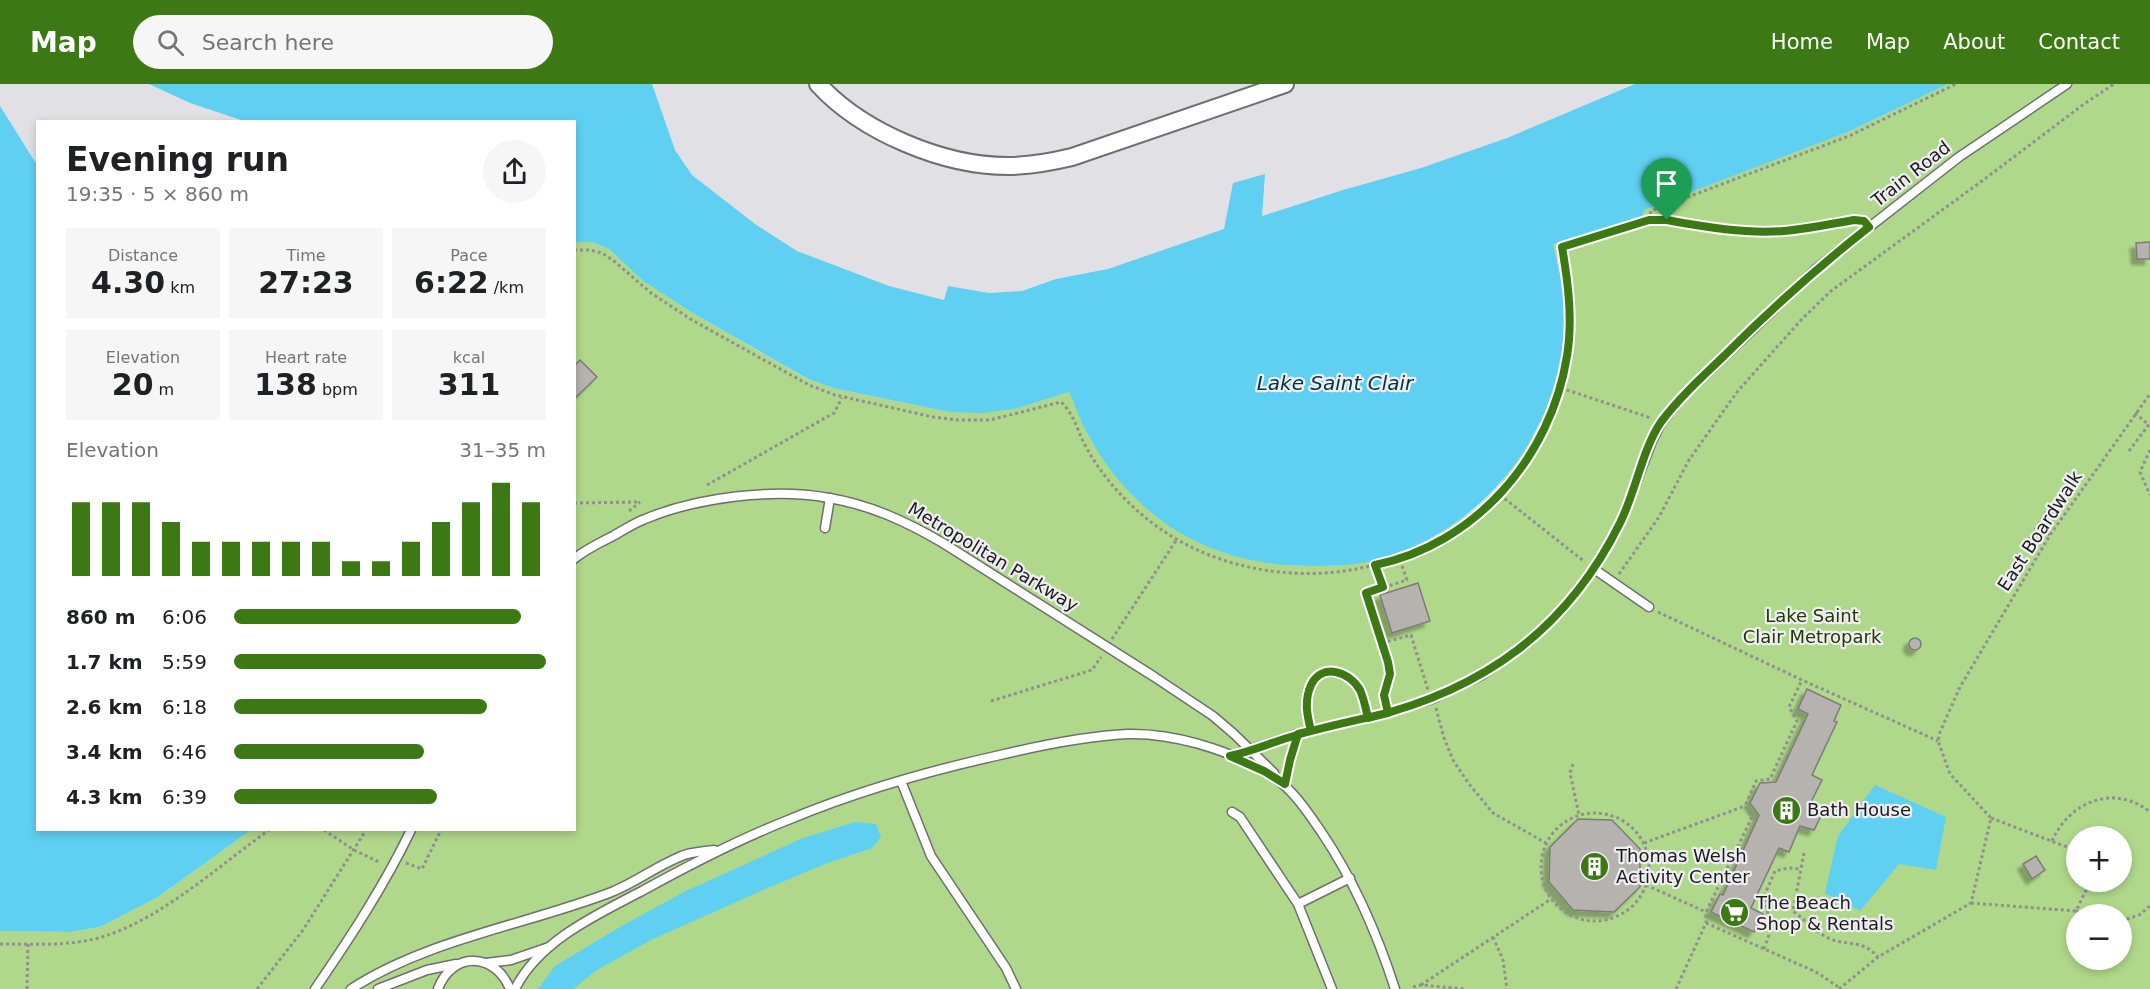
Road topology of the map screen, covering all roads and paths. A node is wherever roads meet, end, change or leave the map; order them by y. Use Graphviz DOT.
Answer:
graph roads {
  1 [pos="818,84"];
  2 [pos="1285,84"];
  3 [pos="1956,84"];
  4 [pos="2067,84"];
  5 [pos="2114,84"];
  6 [pos="1649,220"];
  7 [pos="1869,227"];
  8 [pos="576,250"];
  9 [pos="1561,388"];
  10 [pos="2150,394"];
  11 [pos="842,397"];
  12 [pos="2135,413"];
  13 [pos="1661,423"];
  14 [pos="2149,424"];
  15 [pos="2150,450"];
  16 [pos="2129,451"];
  17 [pos="707,485"];
  18 [pos="1500,495"];
  19 [pos="2150,495"];
  20 [pos="830,498"];
  21 [pos="640,502"];
  22 [pos="576,503"];
  23 [pos="2046,512"];
  24 [pos="2037,526"];
  25 [pos="825,528"];
  26 [pos="2050,535"];
  27 [pos="2028,540"];
  28 [pos="576,558"];
  29 [pos="1400,560"];
  30 [pos="1587,563"];
  31 [pos="1375,565"];
  32 [pos="1594,569"];
  33 [pos="1614,578"];
  34 [pos="1383,587"];
  35 [pos="1648,607"];
  36 [pos="1382,643"];
  37 [pos="1802,680"];
  38 [pos="1428,690"];
  39 [pos="1435,707"];
  40 [pos="1388,713"];
  41 [pos="1368,718"];
  42 [pos="1311,731"];
  43 [pos="1298,734"];
  44 [pos="1938,741"];
  45 [pos="1251,750"];
  46 [pos="1230,756"];
  47 [pos="1573,764"];
  48 [pos="901,781"];
  49 [pos="1285,784"];
  50 [pos="1744,806"];
  51 [pos="1232,812"];
  52 [pos="2150,812"];
  53 [pos="1579,815"];
  54 [pos="1991,818"];
  55 [pos="268,831"];
  56 [pos="326,831"];
  57 [pos="365,831"];
  58 [pos="410,831"];
  59 [pos="441,831"];
  60 [pos="2052,841"];
  61 [pos="1546,843"];
  62 [pos="1644,843"];
  63 [pos="2066,847"];
  64 [pos="723,848"];
  65 [pos="354,850"];
  66 [pos="1804,853"];
  67 [pos="397,858"];
  68 [pos="1801,869"];
  69 [pos="1350,878"];
  70 [pos="1646,885"];
  71 [pos="1551,899"];
  72 [pos="1971,903"];
  73 [pos="1298,904"];
  74 [pos="2150,906"];
  75 [pos="2066,910"];
  76 [pos="1706,912"];
  77 [pos="2132,917"];
  78 [pos="1706,923"];
  79 [pos="1493,937"];
  80 [pos="0,944"];
  81 [pos="28,944"];
  82 [pos="549,946"];
  83 [pos="1764,949"];
  84 [pos="1878,957"];
  85 [pos="462,962"];
  86 [pos="486,963"];
  87 [pos="1421,985"];
  88 [pos="1413,987"];
  89 [pos="1839,988"];
  90 [pos="27,989"];
  91 [pos="257,989"];
  92 [pos="315,989"];
  93 [pos="351,989"];
  94 [pos="378,989"];
  95 [pos="438,989"];
  96 [pos="510,989"];
  97 [pos="515,989"];
  98 [pos="1016,989"];
  99 [pos="1332,989"];
  100 [pos="1395,989"];
  101 [pos="1466,989"];
  102 [pos="1507,989"];
  103 [pos="1676,989"];
  1 -- 2 [label="street"];
  3 -- 6 [label="path"];
  4 -- 7 [label="lane, Train Road"];
  5 -- 33 [label="path"];
  6 -- 7 [label="path"];
  6 -- 9 [label="path"];
  7 -- 13 [label="lane, Train Road"];
  8 -- 11 [label="path"];
  9 -- 13 [label="path"];
  9 -- 18 [label="path"];
  10 -- 12 [label="path, East Boardwalk"];
  11 -- 17 [label="path"];
  11 -- 31 [label="path"];
  12 -- 14 [label="path"];
  12 -- 26 [label="path, East Boardwalk"];
  13 -- 32 [label="lane, Train Road"];
  14 -- 16 [label="path"];
  15 -- 19 [label="path"];
  18 -- 29 [label="path"];
  18 -- 30 [label="path"];
  20 -- 25 [label="lane"];
  20 -- 28 [label="lane, Metropolitan Parkway"];
  20 -- 45 [label="lane, Metropolitan Parkway"];
  21 -- 22 [label="path"];
  23 -- 24 [label="path"];
  24 -- 26 [label="path"];
  24 -- 27 [label="path"];
  26 -- 44 [label="path, East Boardwalk"];
  29 -- 31 [label="path"];
  29 -- 34 [label="path"];
  31 -- 34 [label="path"];
  32 -- 35 [label="lane"];
  32 -- 40 [label="lane, Train Road"];
  34 -- 36 [label="path"];
  35 -- 37 [label="path"];
  36 -- 38 [label="path"];
  36 -- 40 [label="path"];
  37 -- 44 [label="path"];
  37 -- 50 [label="path"];
  39 -- 61 [label="path"];
  40 -- 41 [label="lane, Train Road"];
  41 -- 42 [label="lane, Train Road"];
  41 -- 42 [label="lane"];
  42 -- 43 [label="lane, Train Road"];
  43 -- 45 [label="lane, Train Road"];
  43 -- 49 [label="lane"];
  44 -- 54 [label="path"];
  45 -- 46 [label="lane, Train Road"];
  45 -- 49 [label="lane, Metropolitan Parkway"];
  46 -- 48 [label="lane"];
  46 -- 49 [label="lane"];
  47 -- 53 [label="path"];
  48 -- 64 [label="lane"];
  48 -- 98 [label="lane"];
  49 -- 69 [label="lane"];
  50 -- 62 [label="path"];
  50 -- 76 [label="path"];
  51 -- 73 [label="lane"];
  52 -- 60 [label="path"];
  53 -- 61 [label="path"];
  53 -- 62 [label="path"];
  54 -- 60 [label="path"];
  54 -- 72 [label="path"];
  55 -- 81 [label="path"];
  56 -- 65 [label="path"];
  57 -- 65 [label="path"];
  58 -- 67 [label="lane"];
  59 -- 67 [label="path"];
  60 -- 63 [label="path"];
  61 -- 71 [label="path"];
  62 -- 70 [label="path"];
  64 -- 82 [label="lane"];
  64 -- 93 [label="lane"];
  65 -- 67 [label="path"];
  65 -- 91 [label="path"];
  66 -- 68 [label="path"];
  67 -- 92 [label="lane"];
  68 -- 83 [label="path"];
  68 -- 84 [label="path"];
  69 -- 73 [label="lane"];
  69 -- 100 [label="lane"];
  70 -- 71 [label="path"];
  70 -- 76 [label="path"];
  71 -- 79 [label="path"];
  72 -- 75 [label="path"];
  72 -- 84 [label="path"];
  73 -- 99 [label="lane"];
  74 -- 77 [label="path"];
  76 -- 78 [label="path"];
  78 -- 83 [label="path"];
  78 -- 103 [label="path"];
  79 -- 87 [label="path"];
  79 -- 102 [label="path"];
  80 -- 81 [label="path"];
  81 -- 90 [label="path"];
  82 -- 86 [label="lane"];
  82 -- 97 [label="lane"];
  83 -- 89 [label="path"];
  84 -- 89 [label="path"];
  85 -- 86 [label="lane"];
  85 -- 94 [label="lane"];
  85 -- 95 [label="lane"];
  86 -- 96 [label="lane"];
  87 -- 88 [label="path"];
  87 -- 101 [label="path"];
}
